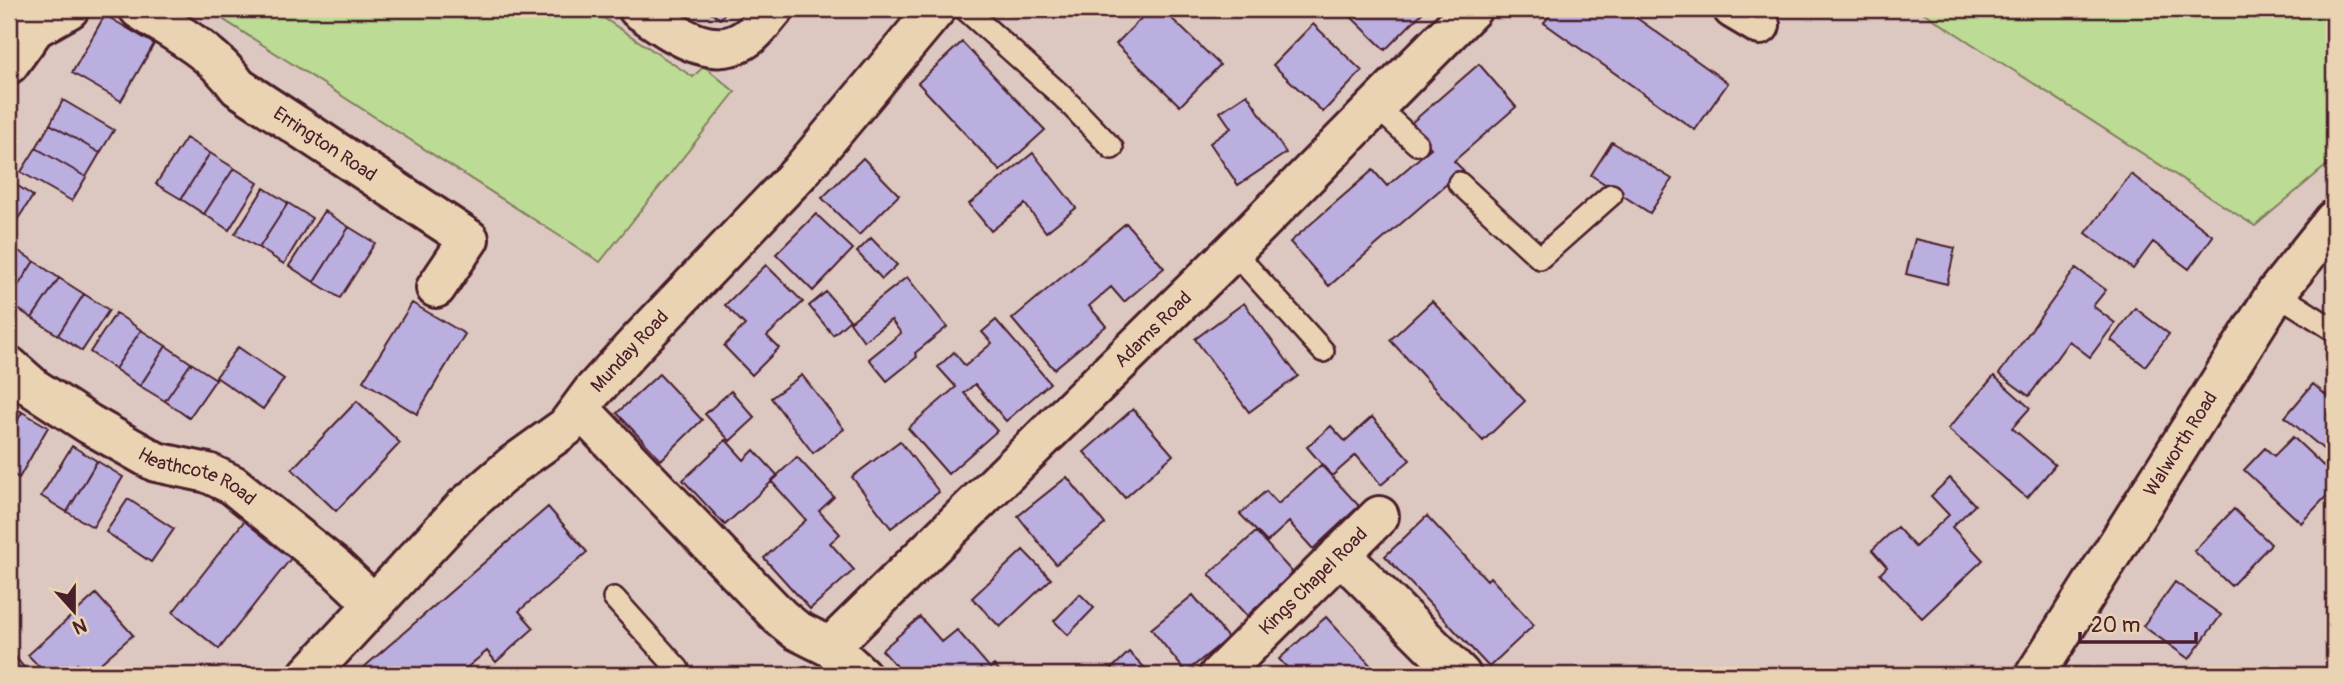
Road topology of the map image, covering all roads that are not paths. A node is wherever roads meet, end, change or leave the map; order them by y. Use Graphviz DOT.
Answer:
graph roads {
  1 [pos="69,9"];
  2 [pos="139,9"];
  3 [pos="638,9"];
  4 [pos="774,9"];
  5 [pos="936,9"];
  6 [pos="965,9"];
  7 [pos="1472,9"];
  8 [pos="22,19"];
  9 [pos="9,64"];
  10 [pos="1376,106"];
  11 [pos="1417,144"];
  12 [pos="1112,148"];
  13 [pos="1459,183"];
  14 [pos="1611,195"];
  15 [pos="2334,220"];
  16 [pos="1233,251"];
  17 [pos="436,288"];
  18 [pos="2276,293"];
  19 [pos="2334,330"];
  20 [pos="1322,351"];
  21 [pos="9,366"];
  22 [pos="580,410"];
  23 [pos="1378,516"];
  24 [pos="1340,554"];
  25 [pos="614,598"];
  26 [pos="374,604"];
  27 [pos="830,647"];
  28 [pos="308,675"];
  29 [pos="679,675"];
  30 [pos="861,675"];
  31 [pos="1219,675"];
  32 [pos="1461,675"];
  33 [pos="2035,675"];
  1 -- 8 [label="street"];
  2 -- 17 [label="street, Errington Road"];
  3 -- 4 [label="street"];
  5 -- 22 [label="street, Munday Road"];
  6 -- 12 [label="lane"];
  7 -- 10 [label="street, Adams Road"];
  8 -- 9 [label="street"];
  10 -- 11 [label="lane"];
  10 -- 16 [label="street, Adams Road"];
  13 -- 14 [label="lane"];
  15 -- 18 [label="street, Walworth Road"];
  16 -- 20 [label="lane"];
  16 -- 27 [label="street, Adams Road"];
  18 -- 19 [label="lane"];
  18 -- 33 [label="street, Walworth Road"];
  21 -- 26 [label="street, Heathcote Road"];
  22 -- 26 [label="street, Munday Road"];
  22 -- 27 [label="street"];
  23 -- 24 [label="street, Kings Chapel Road"];
  24 -- 31 [label="street, Kings Chapel Road"];
  24 -- 32 [label="street"];
  25 -- 29 [label="lane"];
  26 -- 28 [label="street, Munday Road"];
  27 -- 30 [label="street"];
}
